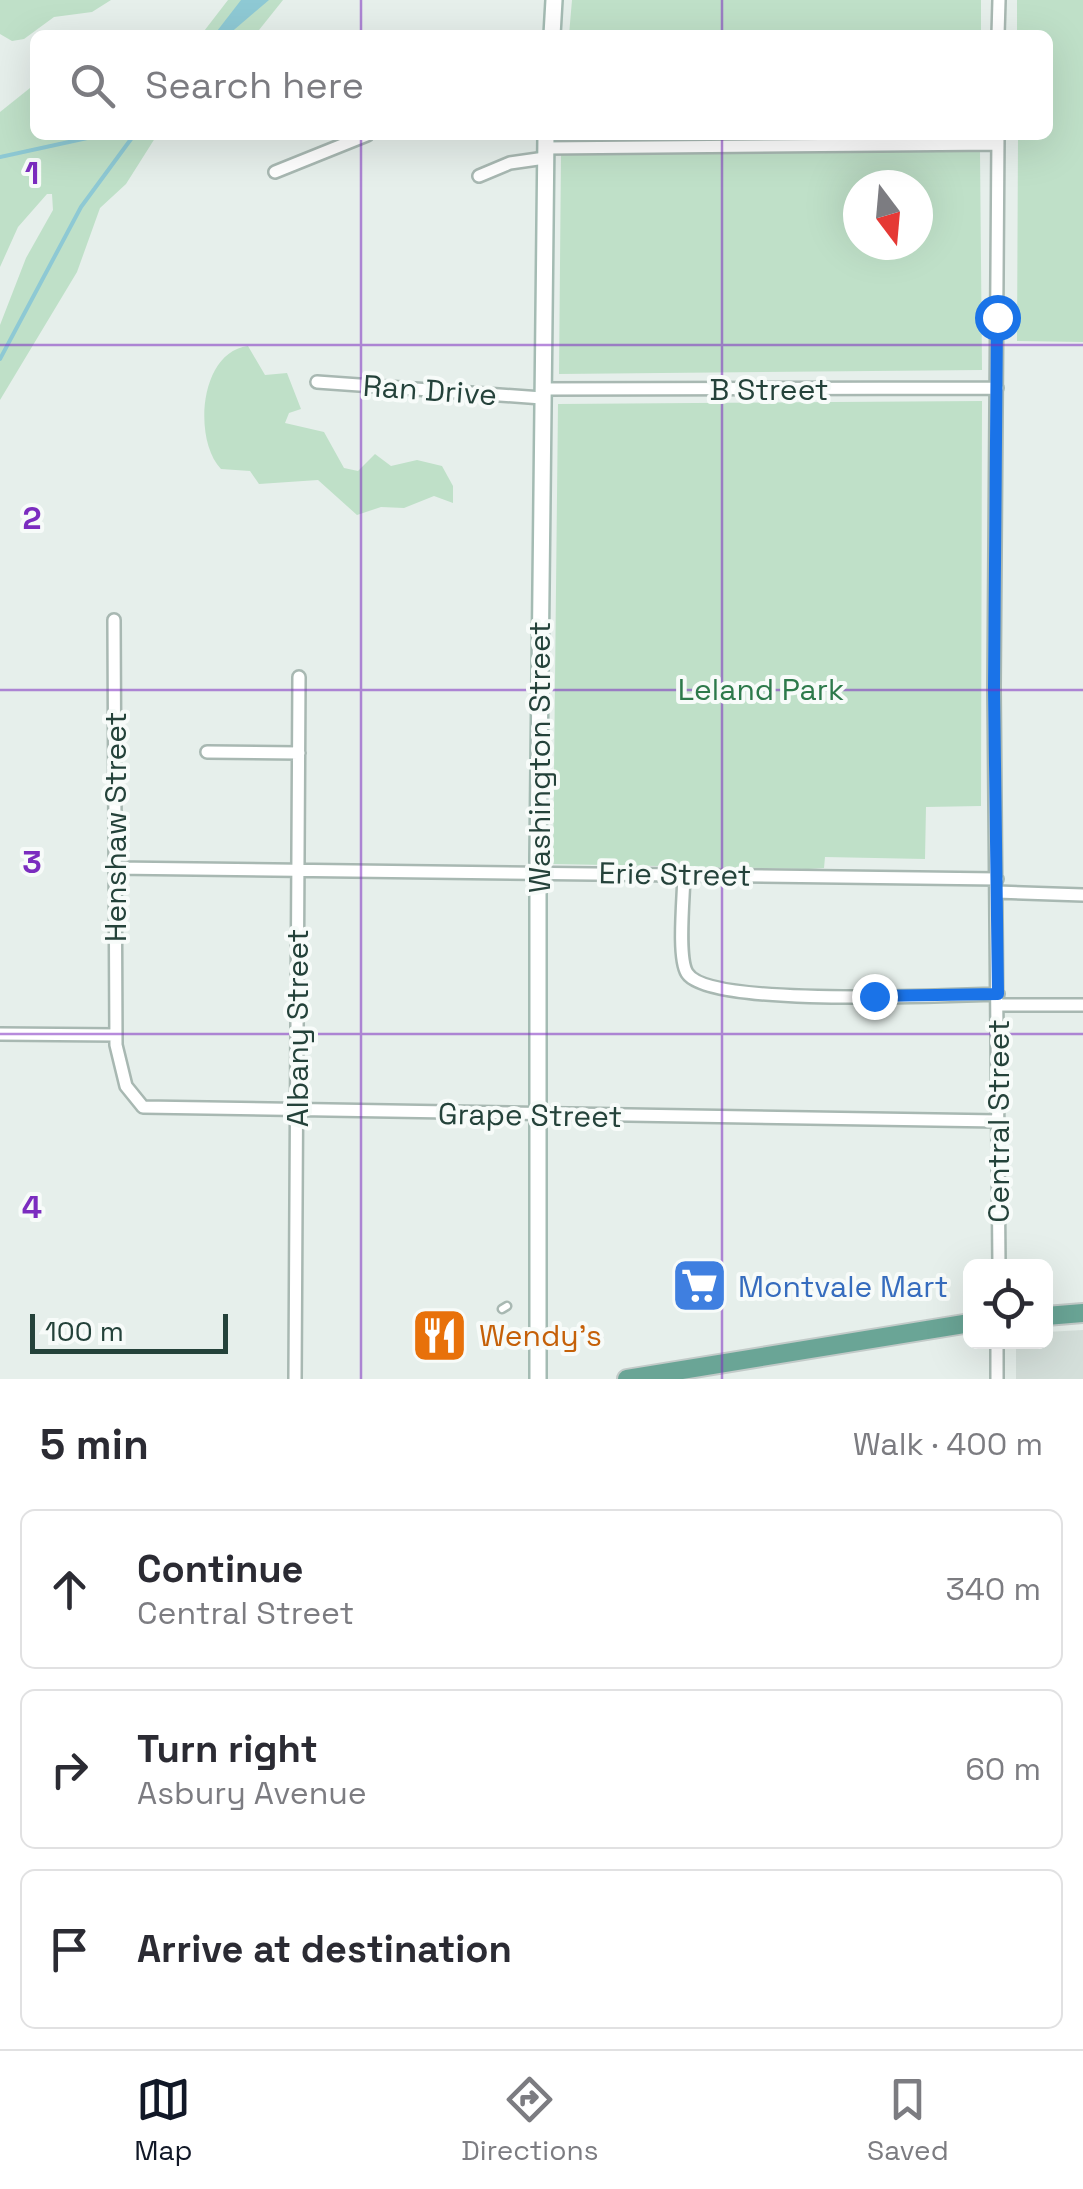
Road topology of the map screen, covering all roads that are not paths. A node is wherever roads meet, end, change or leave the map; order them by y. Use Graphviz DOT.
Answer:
graph roads {
  1 [pos="554,0"];
  2 [pos="998,0"];
  3 [pos="552,30"];
  4 [pos="998,30"];
  5 [pos="355,140"];
  6 [pos="941,140"];
  7 [pos="998,140"];
  8 [pos="545,147"];
  9 [pos="276,172"];
  10 [pos="479,176"];
  11 [pos="318,382"];
  12 [pos="997,388"];
  13 [pos="542,393"];
  14 [pos="114,620"];
  15 [pos="299,677"];
  16 [pos="208,752"];
  17 [pos="299,753"];
  18 [pos="114,868"];
  19 [pos="298,870"];
  20 [pos="538,872"];
  21 [pos="684,873"];
  22 [pos="997,885"];
  23 [pos="1083,895"];
  24 [pos="998,999"];
  25 [pos="1083,1005"];
  26 [pos="0,1034"];
  27 [pos="116,1035"];
  28 [pos="296,1112"];
  29 [pos="537,1114"];
  30 [pos="998,1121"];
  31 [pos="999,1259"];
  32 [pos="1083,1314"];
  33 [pos="1053,1316"];
  34 [pos="963,1324"];
  35 [pos="997,1349"];
  36 [pos="295,1379"];
  37 [pos="538,1379"];
  38 [pos="628,1379"];
  39 [pos="997,1379"];
  1 -- 3 [label="main road"];
  2 -- 4 [label="street"];
  5 -- 9 [label="street"];
  6 -- 8 [label="street"];
  7 -- 12 [label="street, Central Street"];
  8 -- 10 [label="street"];
  8 -- 13 [label="main road, Washington Street"];
  11 -- 13 [label="street, Ran Drive"];
  12 -- 13 [label="street, B Street"];
  12 -- 22 [label="street, Central Street"];
  13 -- 20 [label="main road, Washington Street"];
  14 -- 18 [label="street, Henshaw Street"];
  15 -- 17 [label="street, Albany Street"];
  16 -- 17 [label="street"];
  17 -- 19 [label="street, Albany Street"];
  18 -- 19 [label="street, Erie Street"];
  18 -- 27 [label="street, Henshaw Street"];
  19 -- 20 [label="street, Erie Street"];
  19 -- 28 [label="street, Albany Street"];
  20 -- 21 [label="street, Erie Street"];
  20 -- 29 [label="main road, Washington Street"];
  21 -- 22 [label="street, Erie Street"];
  21 -- 24 [label="street"];
  22 -- 23 [label="street, Erie Street"];
  22 -- 24 [label="street, Central Street"];
  24 -- 25 [label="street"];
  24 -- 30 [label="street, Central Street"];
  26 -- 27 [label="street"];
  27 -- 28 [label="street, Grape Street"];
  28 -- 29 [label="street, Grape Street"];
  28 -- 36 [label="street, Albany Street"];
  29 -- 30 [label="street, Grape Street"];
  29 -- 37 [label="main road, Washington Street"];
  30 -- 31 [label="street, Central Street"];
  32 -- 33 [label="main road"];
  34 -- 38 [label="main road"];
  35 -- 39 [label="street"];
}
